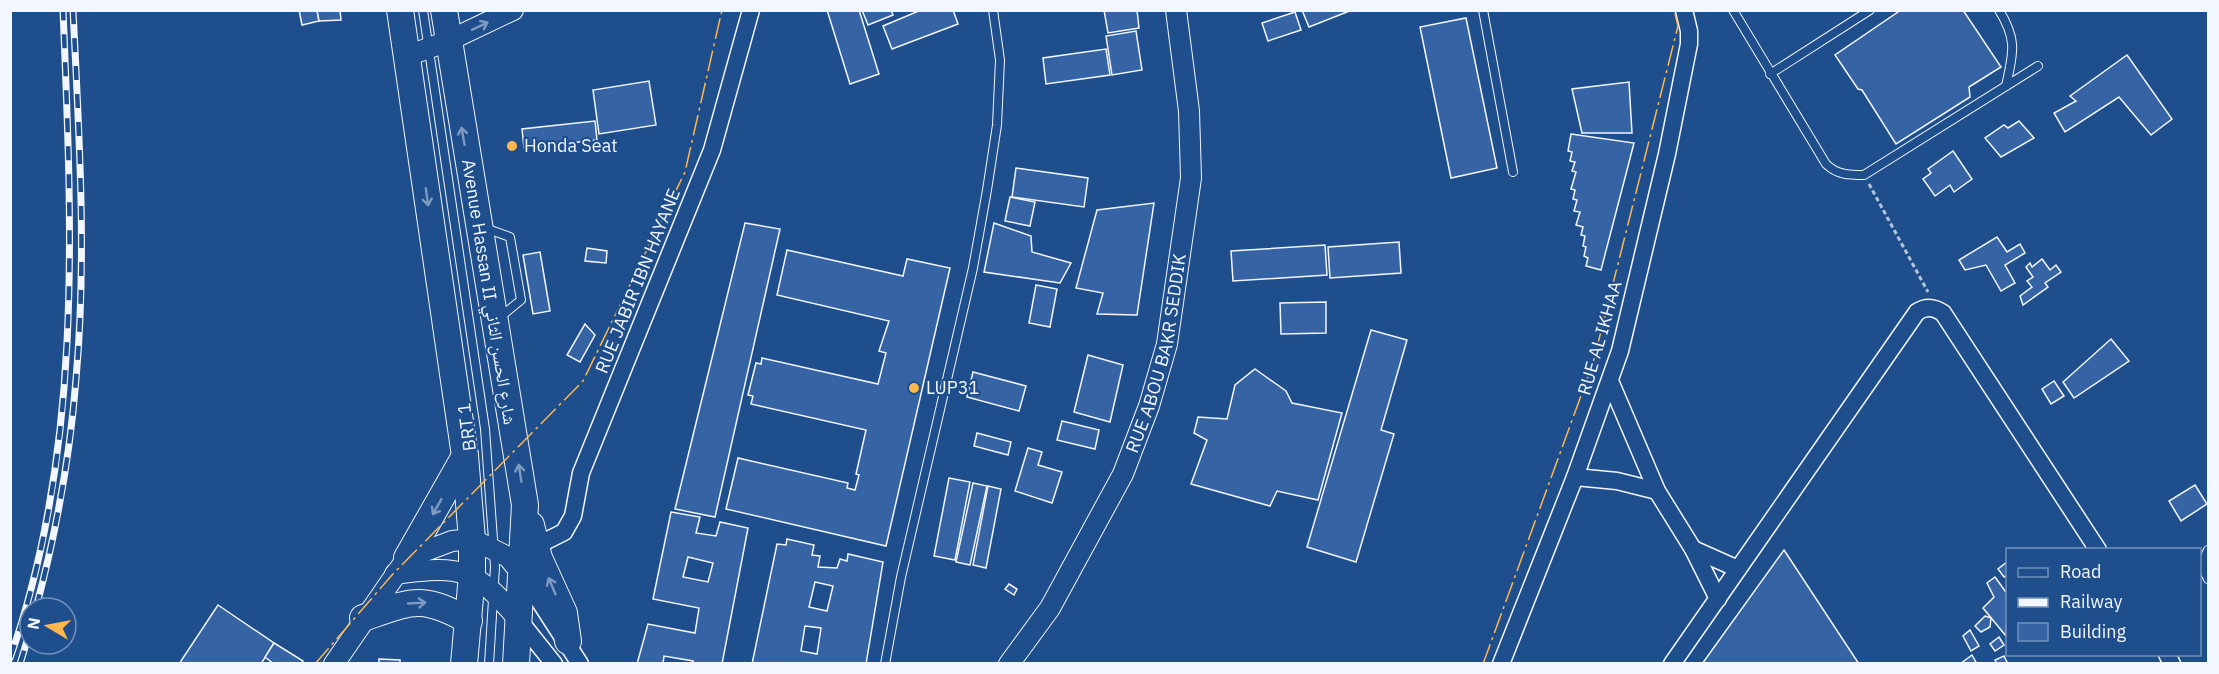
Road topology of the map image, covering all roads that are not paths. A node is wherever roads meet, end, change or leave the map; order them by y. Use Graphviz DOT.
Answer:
graph roads {
  1 [pos="400,10"];
  2 [pos="423,10"];
  3 [pos="444,10"];
  4 [pos="513,10"];
  5 [pos="751,10"];
  6 [pos="993,10"];
  7 [pos="1176,10"];
  8 [pos="1484,10"];
  9 [pos="1684,10"];
  10 [pos="1733,10"];
  11 [pos="1870,10"];
  12 [pos="1999,10"];
  13 [pos="428,48"];
  14 [pos="2038,66"];
  15 [pos="1770,74"];
  16 [pos="2006,86"];
  17 [pos="1513,172"];
  18 [pos="1611,381"];
  19 [pos="465,456"];
  20 [pos="1575,477"];
  21 [pos="1658,491"];
  22 [pos="525,505"];
  23 [pos="483,544"];
  24 [pos="536,546"];
  25 [pos="2097,548"];
  26 [pos="1693,549"];
  27 [pos="2208,550"];
  28 [pos="401,566"];
  29 [pos="1738,569"];
  30 [pos="521,573"];
  31 [pos="472,575"];
  32 [pos="2208,579"];
  33 [pos="495,593"];
  34 [pos="1718,599"];
  35 [pos="363,618"];
  36 [pos="519,620"];
  37 [pos="469,621"];
  38 [pos="568,641"];
  39 [pos="338,661"];
  40 [pos="464,663"];
  41 [pos="489,663"];
  42 [pos="516,663"];
  43 [pos="554,663"];
  44 [pos="580,663"];
  45 [pos="885,663"];
  46 [pos="1009,663"];
  47 [pos="1501,663"];
  48 [pos="1672,663"];
  1 -- 13 [label="main road, Avenue Hassan II شارع الحسن الثاني"];
  2 -- 13 [label="lane, BRT 1"];
  3 -- 13 [label="main road, Avenue Hassan II شارع الحسن الثاني"];
  13 -- 4 [label="street, one-way"];
  5 -- 24 [label="street, RUE JABIR IBN HAYANE"];
  6 -- 45 [label="lane"];
  7 -- 46 [label="street, RUE ABOU BAKR SEDDIK"];
  8 -- 17 [label="lane"];
  9 -- 18 [label="street, RUE AL IKHAA"];
  10 -- 15 [label="lane"];
  11 -- 15 [label="lane"];
  12 -- 16 [label="lane"];
  13 -- 19 [label="main road, Avenue Hassan II شارع الحسن الثاني, one-way"];
  22 -- 13 [label="main road, Avenue Hassan II شارع الحسن الثاني, one-way"];
  13 -- 23 [label="lane, BRT 1"];
  14 -- 16 [label="lane"];
  15 -- 16 [label="lane"];
  18 -- 20 [label="street, RUE AL IKHAA"];
  18 -- 21 [label="street"];
  19 -- 23 [label="main road, Avenue Hassan II شارع الحسن الثاني"];
  19 -- 28 [label="main road, one-way"];
  20 -- 21 [label="street"];
  20 -- 47 [label="street, RUE AL IKHAA"];
  21 -- 26 [label="street"];
  22 -- 24 [label="main road"];
  22 -- 30 [label="main road, Avenue Hassan II شارع الحسن الثاني"];
  23 -- 28 [label="street"];
  23 -- 30 [label="street"];
  23 -- 31 [label="main road, Avenue Hassan II شارع الحسن الثاني"];
  23 -- 33 [label="lane, BRT 1"];
  38 -- 24 [label="main road, one-way"];
  25 -- 29 [label="street"];
  26 -- 29 [label="street"];
  26 -- 34 [label="street"];
  27 -- 32 [label="lane"];
  28 -- 31 [label="street"];
  28 -- 35 [label="street"];
  29 -- 34 [label="street"];
  30 -- 36 [label="main road, Avenue Hassan II شارع الحسن الثاني"];
  30 -- 38 [label="street"];
  31 -- 33 [label="street"];
  31 -- 37 [label="main road, Avenue Hassan II شارع الحسن الثاني"];
  33 -- 36 [label="street"];
  33 -- 41 [label="lane, BRT 1"];
  34 -- 48 [label="street"];
  35 -- 37 [label="main road, one-way"];
  35 -- 39 [label="street"];
  36 -- 42 [label="main road, Avenue Hassan II شارع الحسن الثاني"];
  36 -- 43 [label="street"];
  37 -- 40 [label="main road, Avenue Hassan II شارع الحسن الثاني"];
  38 -- 44 [label="street"];
}
